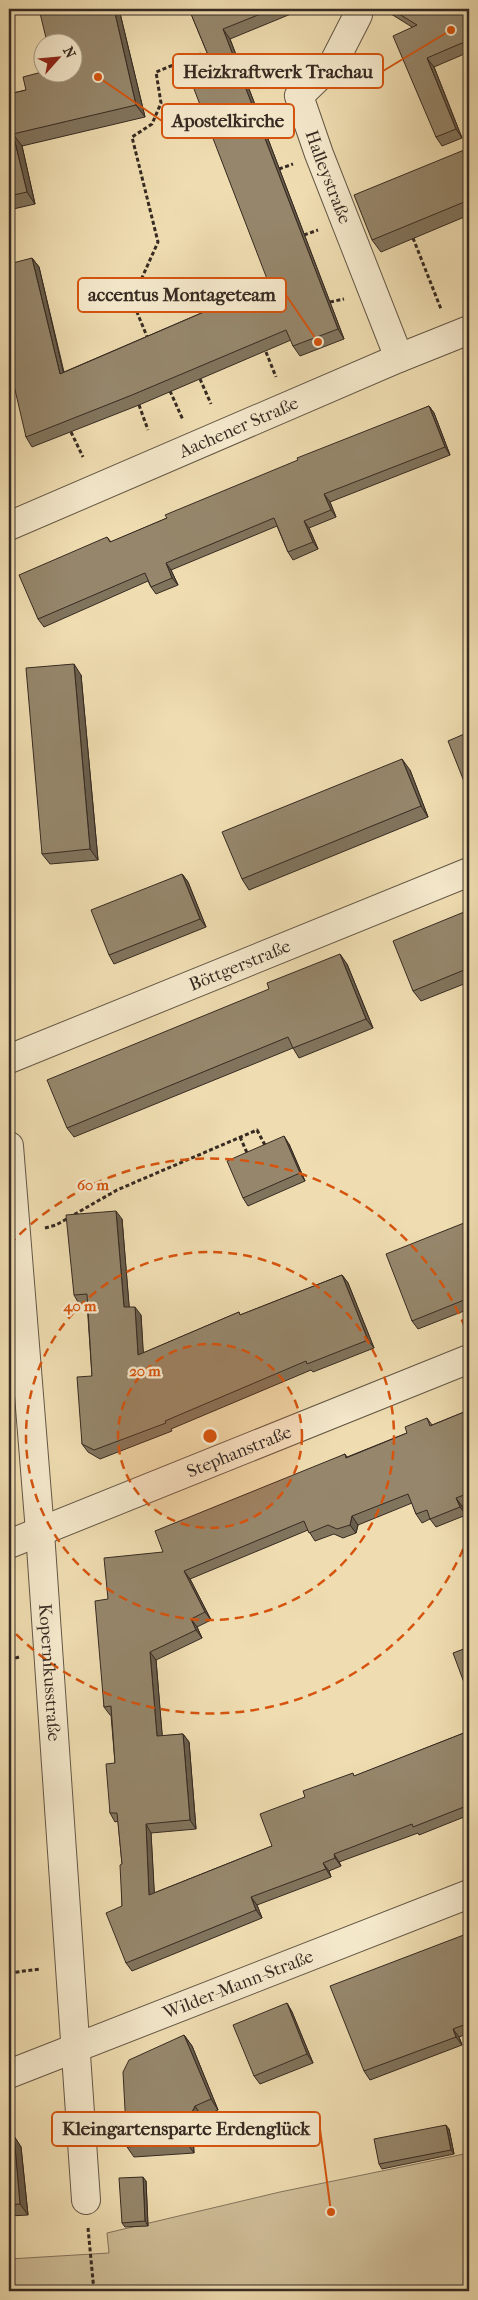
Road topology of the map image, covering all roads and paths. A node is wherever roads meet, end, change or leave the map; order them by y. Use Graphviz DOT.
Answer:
graph roads {
  1 [pos="356,9"];
  2 [pos="201,54"];
  3 [pos="273,105"];
  4 [pos="257,111"];
  5 [pos="297,163"];
  6 [pos="279,169"];
  7 [pos="320,229"];
  8 [pos="304,235"];
  9 [pos="413,238"];
  10 [pos="343,299"];
  11 [pos="330,302"];
  12 [pos="440,309"];
  13 [pos="469,330"];
  14 [pos="149,340"];
  15 [pos="266,352"];
  16 [pos="399,358"];
  17 [pos="276,377"];
  18 [pos="200,378"];
  19 [pos="139,404"];
  20 [pos="211,404"];
  21 [pos="148,430"];
  22 [pos="71,432"];
  23 [pos="82,457"];
  24 [pos="9,526"];
  25 [pos="469,872"];
  26 [pos="9,1059"];
  27 [pos="240,1137"];
  28 [pos="9,1146"];
  29 [pos="270,1153"];
  30 [pos="251,1161"];
  31 [pos="16,1237"];
  32 [pos="469,1359"];
  33 [pos="40,1532"];
  34 [pos="9,1544"];
  35 [pos="469,1894"];
  36 [pos="75,2048"];
  37 [pos="9,2074"];
  38 [pos="86,2200"];
  39 [pos="90,2253"];
  40 [pos="469,2289"];
  41 [pos="94,2291"];
  42 [pos="459,2291"];
  1 -- 16 [label="street, Halleystraße"];
  2 -- 14 [label="path"];
  3 -- 4 [label="path"];
  5 -- 6 [label="path"];
  7 -- 8 [label="path"];
  9 -- 12 [label="path"];
  10 -- 11 [label="path"];
  13 -- 16 [label="street, Aachener Straße"];
  15 -- 17 [label="path"];
  16 -- 24 [label="street, Aachener Straße"];
  18 -- 20 [label="path"];
  19 -- 21 [label="path"];
  22 -- 23 [label="path"];
  25 -- 26 [label="street, Böttgerstraße"];
  27 -- 29 [label="path"];
  27 -- 30 [label="path"];
  27 -- 31 [label="path"];
  28 -- 31 [label="street, Kopernikusstraße"];
  31 -- 33 [label="street, Kopernikusstraße"];
  32 -- 33 [label="street, Stephanstraße"];
  33 -- 34 [label="street, Stephanstraße"];
  33 -- 36 [label="street, Kopernikusstraße"];
  35 -- 36 [label="street, Wilder-Mann-Straße"];
  36 -- 37 [label="street, Wilder-Mann-Straße"];
  36 -- 38 [label="street, Kopernikusstraße"];
  39 -- 41 [label="path"];
  40 -- 42 [label="path"];
}
